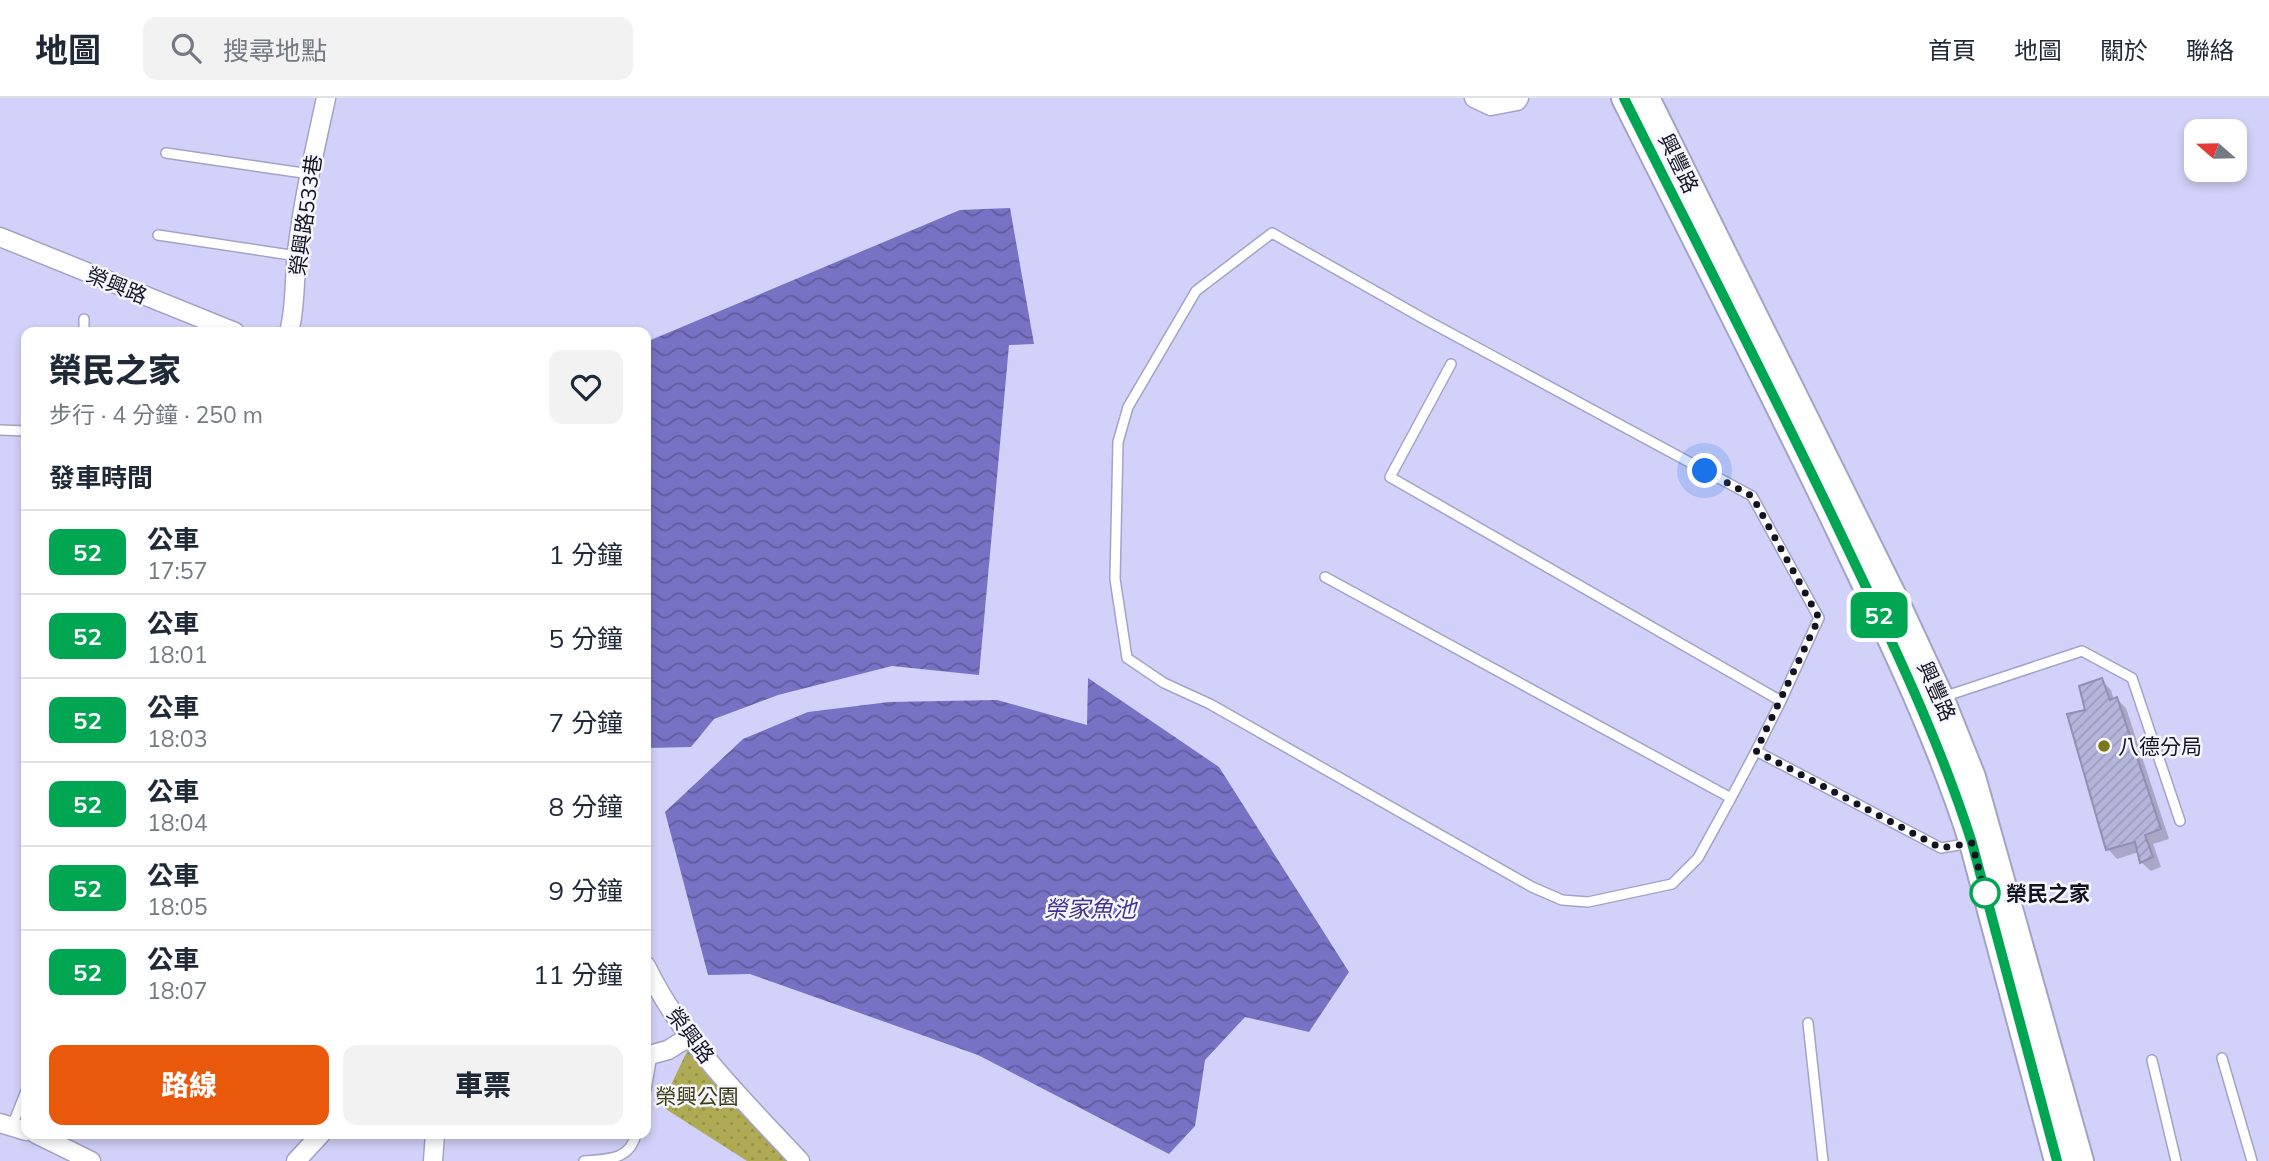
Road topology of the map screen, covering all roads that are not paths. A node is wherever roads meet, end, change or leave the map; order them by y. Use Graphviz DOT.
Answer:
graph roads {
  1 [pos="326,98"];
  2 [pos="1474,98"];
  3 [pos="1519,98"];
  4 [pos="1624,98"];
  5 [pos="1647,98"];
  6 [pos="166,153"];
  7 [pos="310,174"];
  8 [pos="158,235"];
  9 [pos="0,237"];
  10 [pos="297,256"];
  11 [pos="85,319"];
  12 [pos="84,327"];
  13 [pos="223,327"];
  14 [pos="290,327"];
  15 [pos="1451,364"];
  16 [pos="0,430"];
  17 [pos="21,431"];
  18 [pos="1325,577"];
  19 [pos="1941,697"];
  20 [pos="1781,701"];
  21 [pos="1756,751"];
  22 [pos="1731,798"];
  23 [pos="2180,821"];
  24 [pos="1981,840"];
  25 [pos="651,977"];
  26 [pos="1808,1023"];
  27 [pos="689,1037"];
  28 [pos="651,1055"];
  29 [pos="2222,1058"];
  30 [pos="2152,1060"];
  31 [pos="21,1104"];
  32 [pos="13,1126"];
  33 [pos="47,1139"];
  34 [pos="316,1139"];
  35 [pos="435,1139"];
  36 [pos="635,1139"];
  37 [pos="56,1143"];
  38 [pos="49,1161"];
  39 [pos="91,1161"];
  40 [pos="296,1161"];
  41 [pos="433,1161"];
  42 [pos="584,1161"];
  43 [pos="800,1161"];
  44 [pos="1824,1161"];
  45 [pos="2057,1161"];
  46 [pos="2081,1161"];
  47 [pos="2176,1161"];
  48 [pos="2252,1161"];
  1 -- 7 [label="street, 榮興路533巷"];
  2 -- 3 [label="street"];
  4 -- 24 [label="main road, 興豐路"];
  5 -- 19 [label="main road, 興豐路"];
  6 -- 7 [label="lane"];
  7 -- 10 [label="street, 榮興路533巷"];
  8 -- 10 [label="lane"];
  9 -- 13 [label="street, 榮興路"];
  10 -- 14 [label="street, 榮興路533巷"];
  11 -- 12 [label="lane"];
  15 -- 20 [label="lane"];
  16 -- 17 [label="lane"];
  18 -- 22 [label="lane"];
  19 -- 23 [label="lane"];
  19 -- 24 [label="main road, 興豐路"];
  20 -- 21 [label="lane"];
  20 -- 22 [label="lane"];
  21 -- 22 [label="lane"];
  21 -- 24 [label="lane"];
  24 -- 45 [label="main road, 興豐路"];
  24 -- 46 [label="main road, 興豐路"];
  25 -- 27 [label="street, 榮興路"];
  26 -- 44 [label="lane"];
  27 -- 28 [label="street"];
  27 -- 43 [label="street, 榮興路"];
  29 -- 48 [label="lane"];
  30 -- 47 [label="lane"];
  31 -- 32 [label="lane"];
  33 -- 37 [label="street"];
  34 -- 40 [label="street"];
  35 -- 41 [label="street"];
  36 -- 42 [label="lane"];
  37 -- 38 [label="street"];
  37 -- 39 [label="street"];
}
